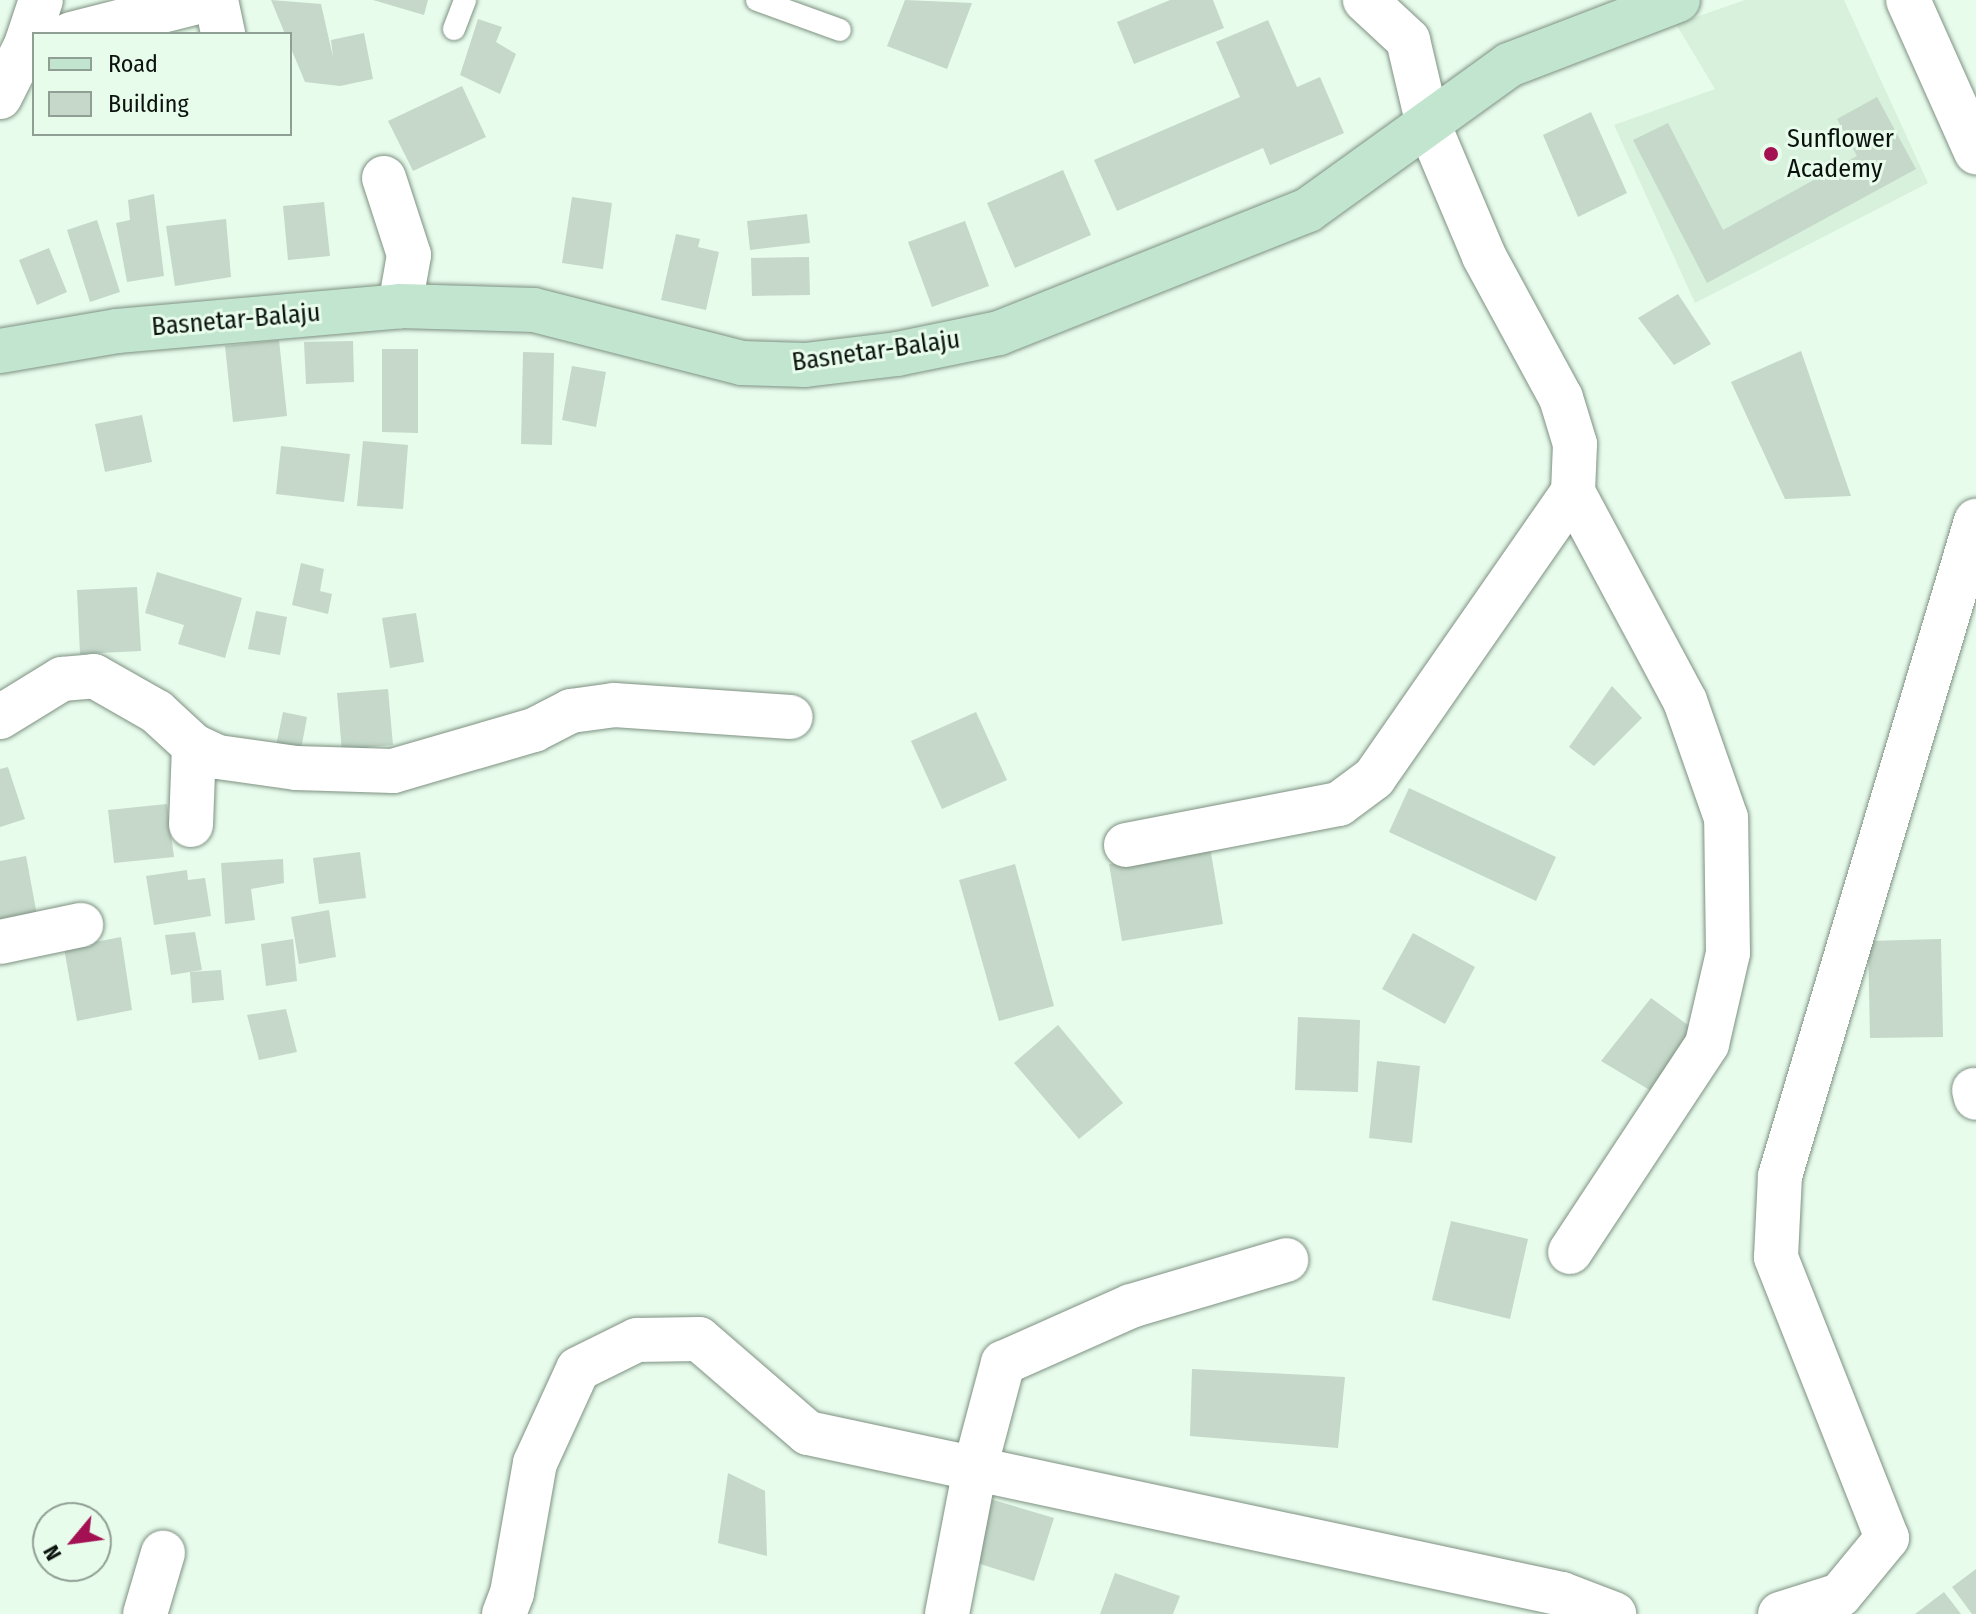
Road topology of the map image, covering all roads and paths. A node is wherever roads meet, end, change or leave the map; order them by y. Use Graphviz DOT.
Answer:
graph roads {
  1 [pos="41,0"];
  2 [pos="205,0"];
  3 [pos="216,0"];
  4 [pos="465,0"];
  5 [pos="757,0"];
  6 [pos="1365,0"];
  7 [pos="1678,0"];
  8 [pos="1908,0"];
  9 [pos="454,29"];
  10 [pos="840,30"];
  11 [pos="33,32"];
  12 [pos="79,32"];
  13 [pos="223,32"];
  14 [pos="30,44"];
  15 [pos="0,97"];
  16 [pos="1427,121"];
  17 [pos="1974,139"];
  18 [pos="384,178"];
  19 [pos="400,306"];
  20 [pos="0,351"];
  21 [pos="1573,492"];
  22 [pos="1976,521"];
  23 [pos="0,717"];
  24 [pos="791,717"];
  25 [pos="194,746"];
  26 [pos="191,825"];
  27 [pos="1126,845"];
  28 [pos="81,925"];
  29 [pos="0,942"];
  30 [pos="1570,1252"];
  31 [pos="1286,1260"];
  32 [pos="975,1468"];
  33 [pos="163,1553"];
  34 [pos="1562,1604"];
  35 [pos="145,1614"];
  36 [pos="504,1614"];
  37 [pos="947,1614"];
  38 [pos="1614,1614"];
  39 [pos="1780,1614"];
  1 -- 11 [label="street"];
  2 -- 12 [label="street"];
  3 -- 13 [label="street"];
  4 -- 9 [label="lane"];
  5 -- 10 [label="lane"];
  6 -- 16 [label="street"];
  7 -- 16 [label="street, Basnetar-Balaju"];
  8 -- 17 [label="street"];
  14 -- 15 [label="street"];
  16 -- 19 [label="street, Basnetar-Balaju"];
  16 -- 21 [label="street"];
  18 -- 19 [label="street"];
  19 -- 20 [label="street, Basnetar-Balaju"];
  21 -- 27 [label="street"];
  21 -- 30 [label="street"];
  22 -- 39 [label="street"];
  23 -- 25 [label="street"];
  24 -- 25 [label="street"];
  25 -- 26 [label="street"];
  28 -- 29 [label="street"];
  31 -- 32 [label="street"];
  32 -- 34 [label="street"];
  32 -- 36 [label="street"];
  32 -- 37 [label="street"];
  33 -- 35 [label="street"];
  34 -- 38 [label="street"];
}
